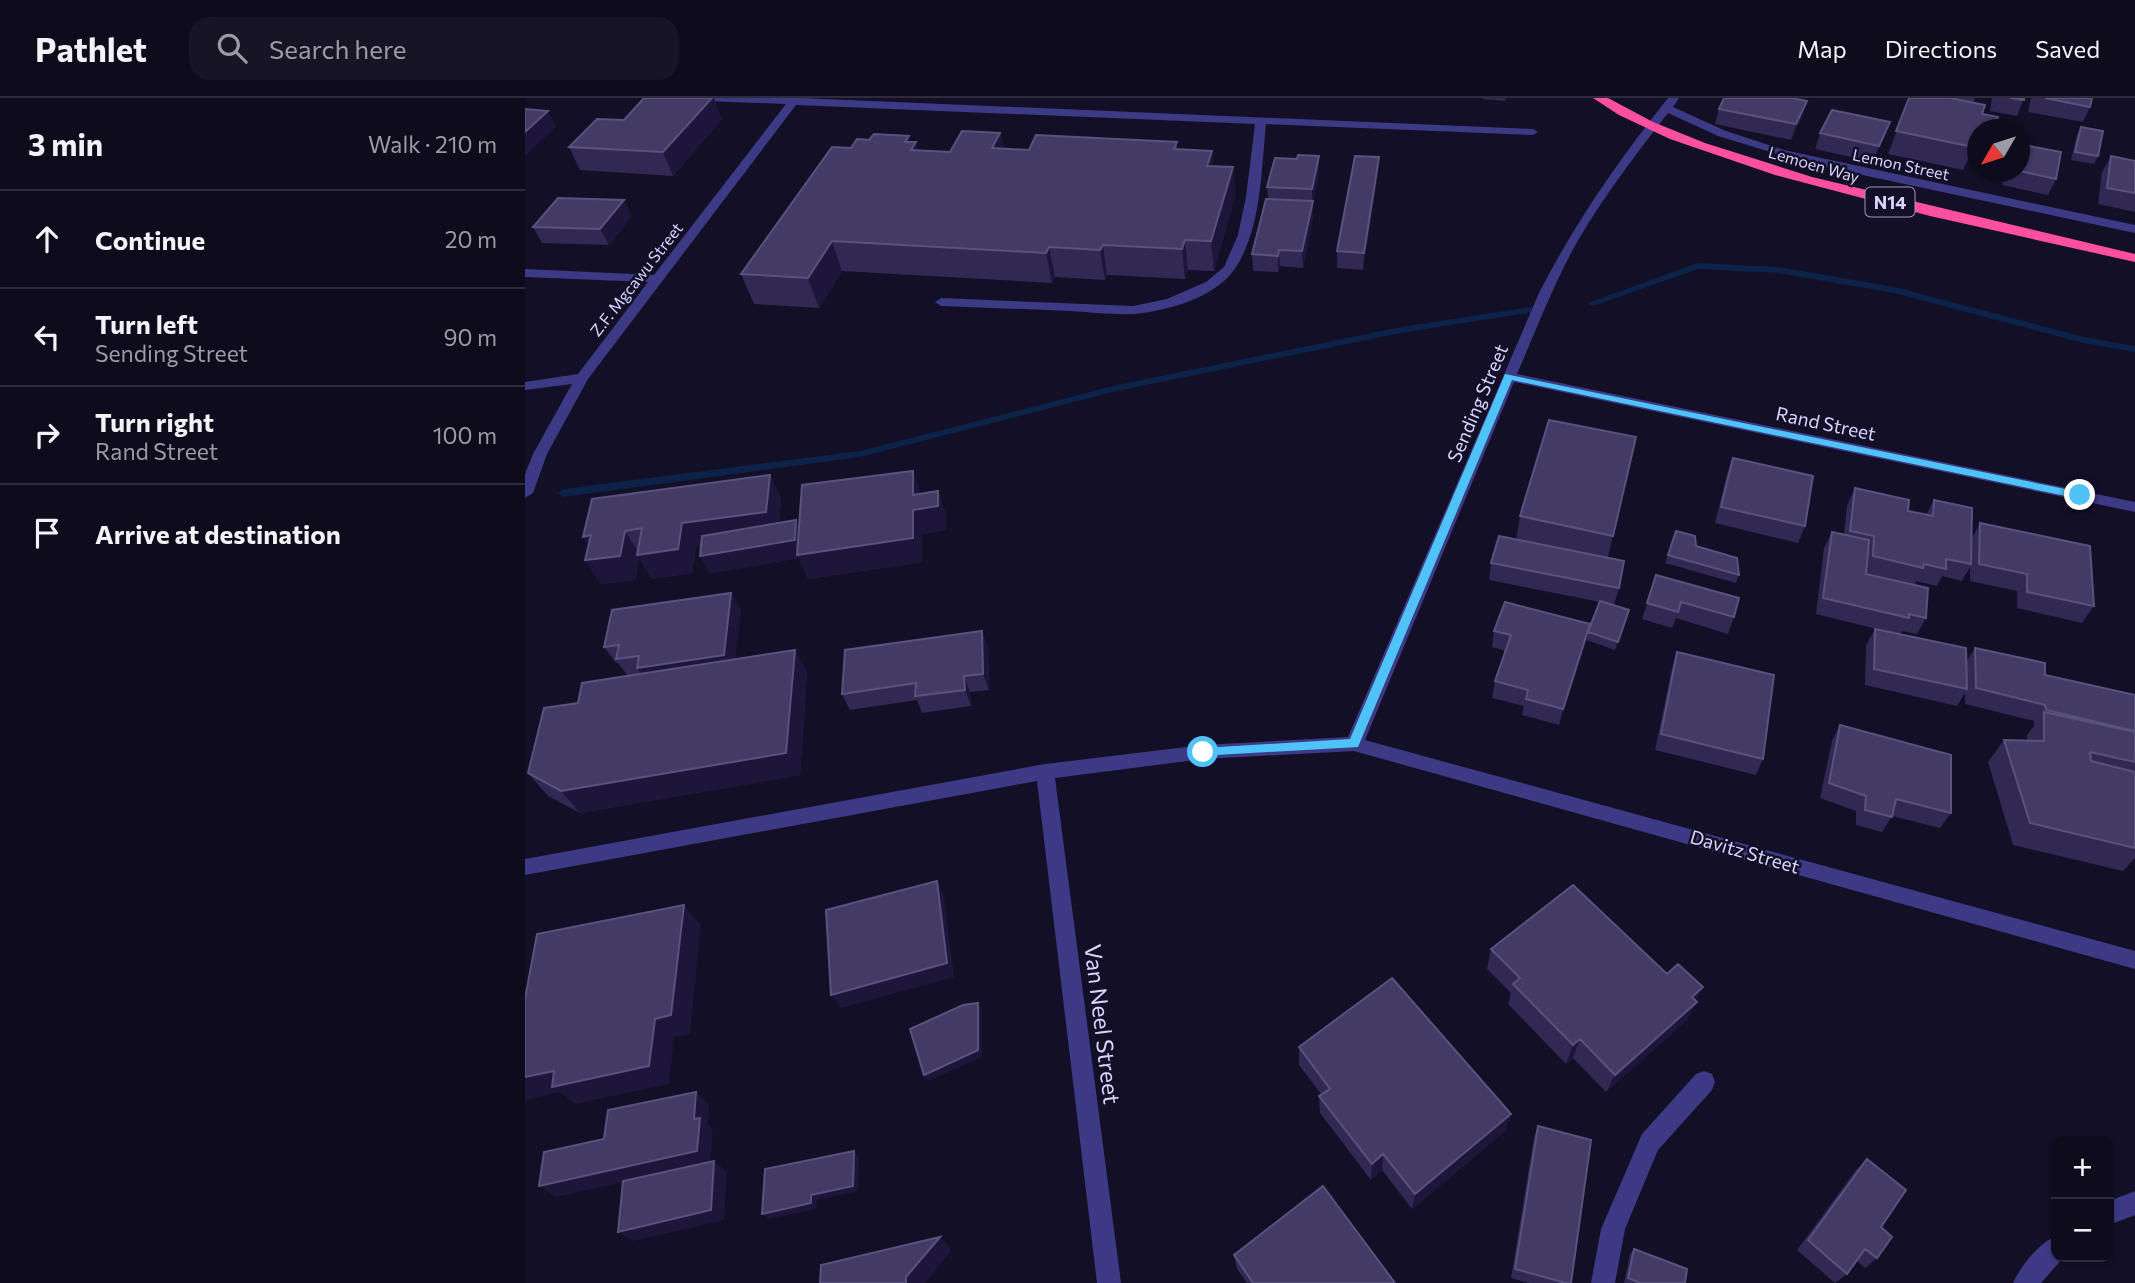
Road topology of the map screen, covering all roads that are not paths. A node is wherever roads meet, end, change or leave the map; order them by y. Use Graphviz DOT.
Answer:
graph roads {
  1 [pos="705,98"];
  2 [pos="1599,98"];
  3 [pos="794,100"];
  4 [pos="1670,103"];
  5 [pos="1261,121"];
  6 [pos="1651,127"];
  7 [pos="1534,132"];
  8 [pos="2135,229"];
  9 [pos="2135,258"];
  10 [pos="525,273"];
  11 [pos="658,279"];
  12 [pos="941,302"];
  13 [pos="1509,376"];
  14 [pos="582,378"];
  15 [pos="525,386"];
  16 [pos="525,493"];
  17 [pos="2135,507"];
  18 [pos="1354,744"];
  19 [pos="1045,772"];
  20 [pos="525,867"];
  21 [pos="2135,960"];
  22 [pos="1704,1082"];
  23 [pos="2135,1203"];
  24 [pos="2114,1211"];
  25 [pos="2051,1254"];
  26 [pos="1109,1283"];
  27 [pos="1603,1283"];
  28 [pos="2025,1283"];
  1 -- 3 [label="street"];
  2 -- 6 [label="highway, N14"];
  3 -- 5 [label="street"];
  3 -- 11 [label="street, Z.F. Mgcawu Street"];
  4 -- 6 [label="street, Sending Street"];
  4 -- 8 [label="street, Lemon Street"];
  5 -- 7 [label="street"];
  5 -- 12 [label="street"];
  6 -- 9 [label="highway, Lemoen Way / N14"];
  6 -- 13 [label="street, Sending Street"];
  10 -- 11 [label="street"];
  11 -- 14 [label="street, Z.F. Mgcawu Street"];
  13 -- 17 [label="street, Rand Street"];
  13 -- 18 [label="street, Sending Street"];
  14 -- 15 [label="street"];
  14 -- 16 [label="street, Z.F. Mgcawu Street"];
  18 -- 19 [label="street, Davitz Street"];
  18 -- 21 [label="street, Davitz Street"];
  19 -- 20 [label="street, Davitz Street"];
  19 -- 26 [label="street, Van Neel Street"];
  22 -- 27 [label="street"];
  23 -- 24 [label="street"];
  25 -- 28 [label="street"];
}
